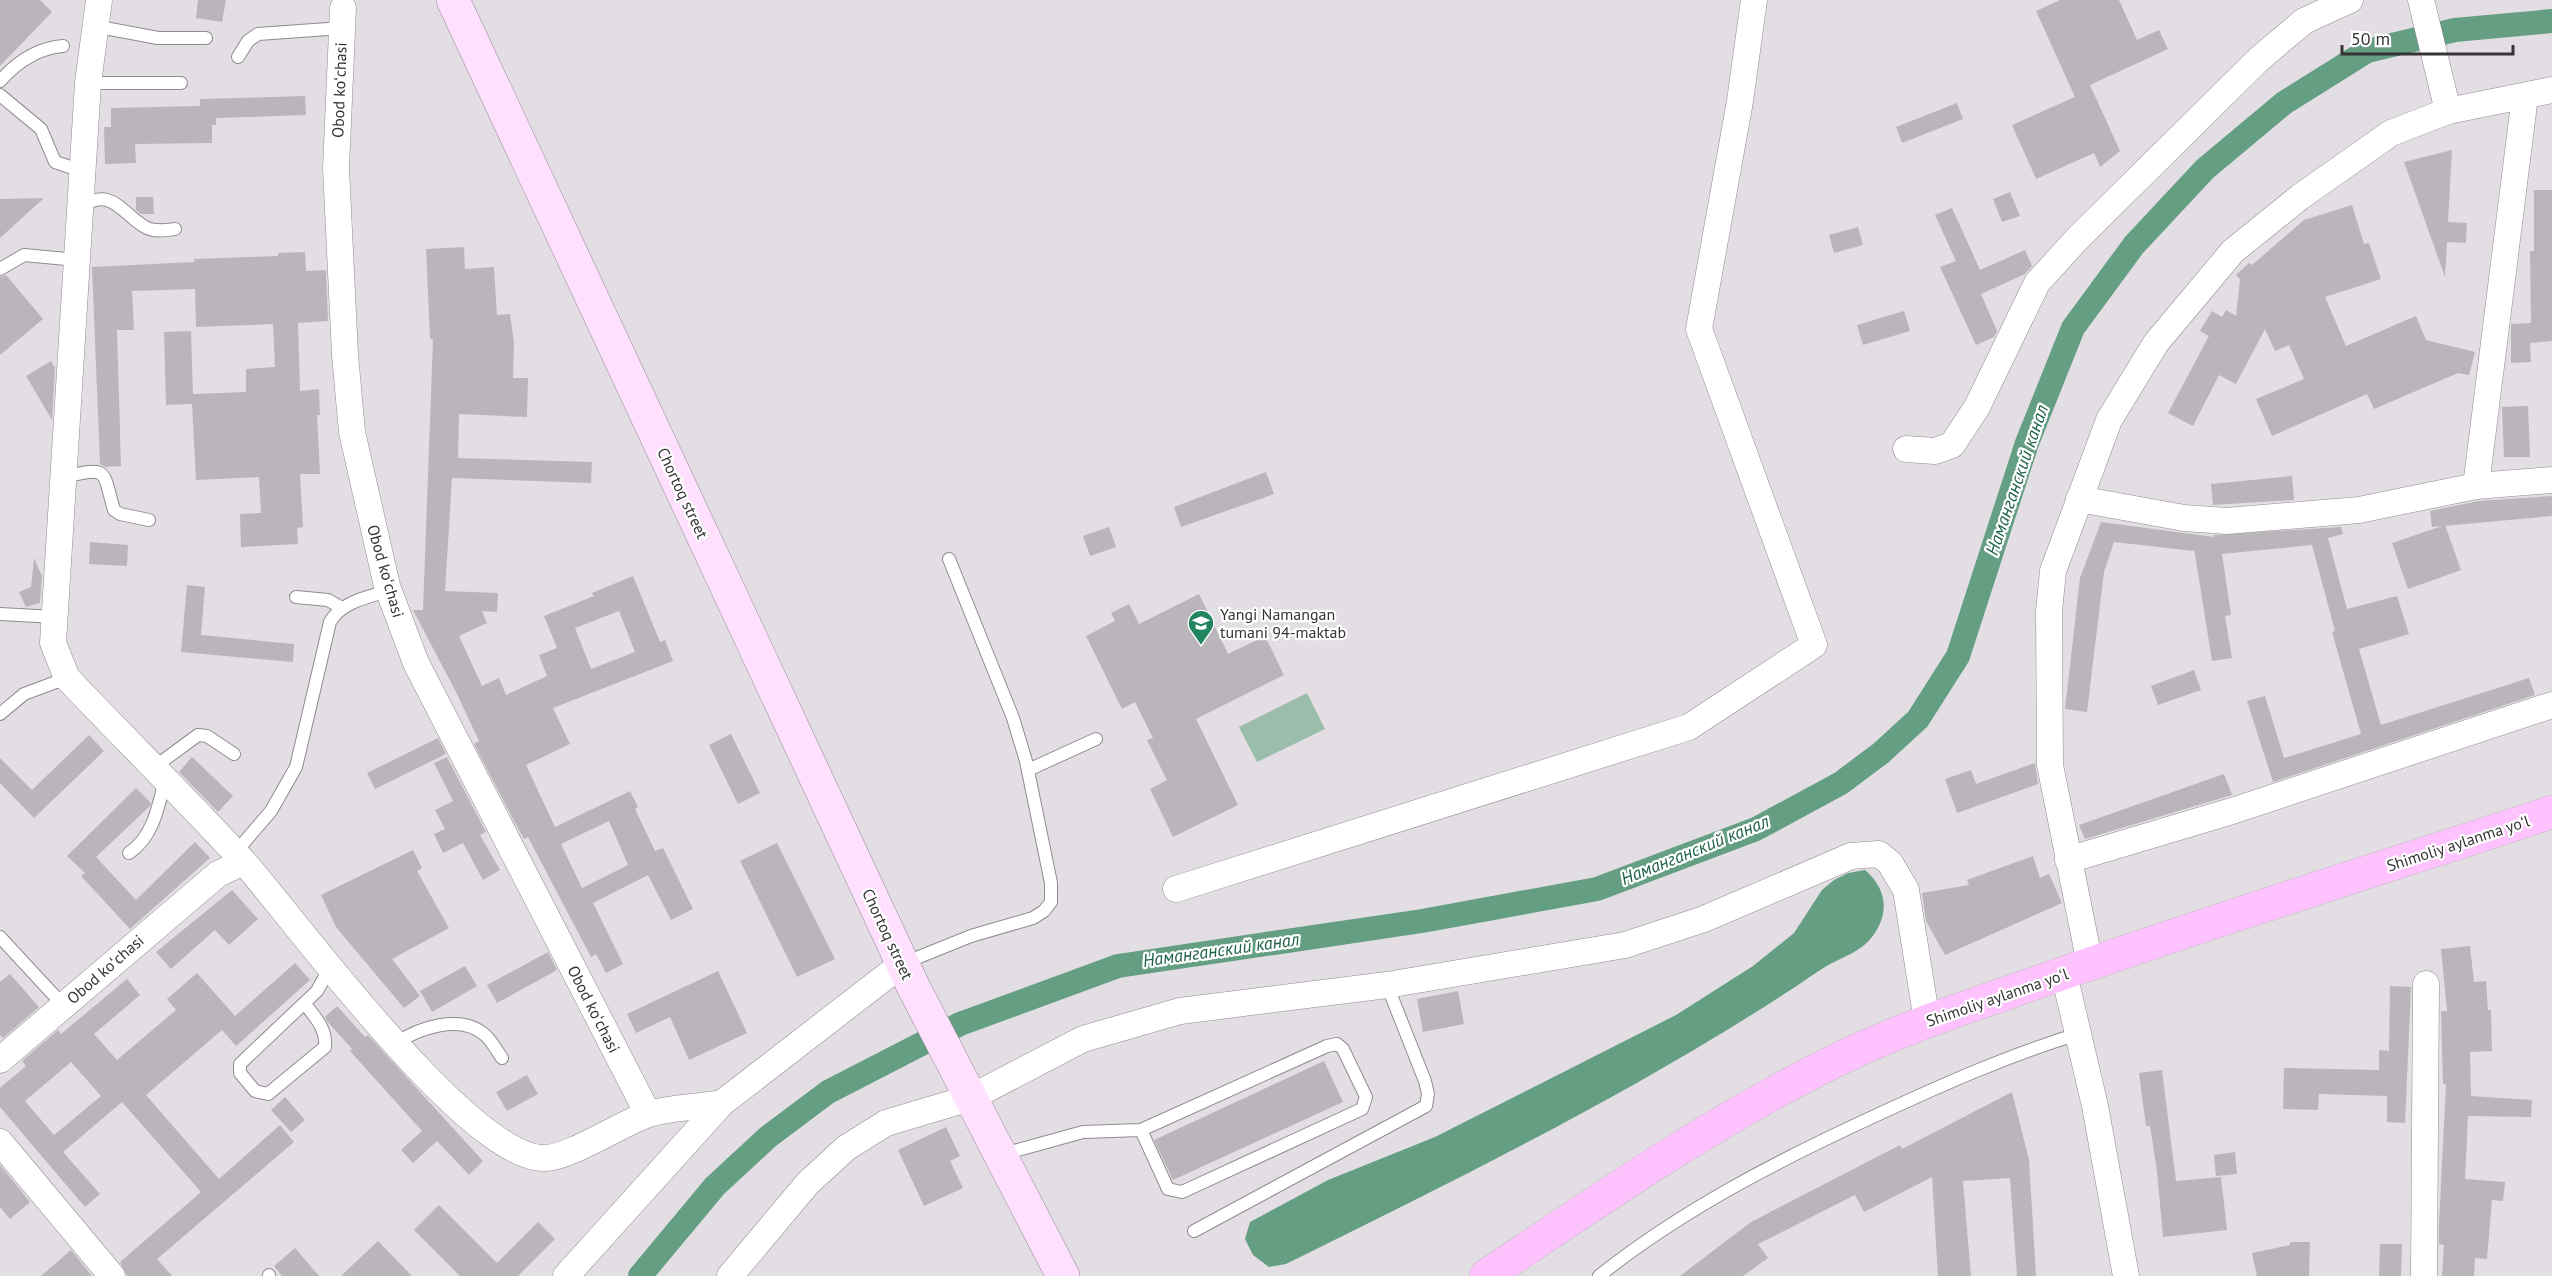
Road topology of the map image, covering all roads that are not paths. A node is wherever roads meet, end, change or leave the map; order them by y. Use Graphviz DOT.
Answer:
graph roads {
  1 [pos="99,0"];
  2 [pos="453,0"];
  3 [pos="1754,0"];
  4 [pos="2350,0"];
  5 [pos="2421,0"];
  6 [pos="342,18"];
  7 [pos="94,26"];
  8 [pos="206,38"];
  9 [pos="63,46"];
  10 [pos="238,57"];
  11 [pos="0,81"];
  12 [pos="181,82"];
  13 [pos="88,83"];
  14 [pos="2552,90"];
  15 [pos="0,95"];
  16 [pos="2524,96"];
  17 [pos="2446,103"];
  18 [pos="82,171"];
  19 [pos="80,208"];
  20 [pos="175,229"];
  21 [pos="77,260"];
  22 [pos="0,269"];
  23 [pos="1906,449"];
  24 [pos="64,477"];
  25 [pos="2552,480"];
  26 [pos="2476,486"];
  27 [pos="2079,499"];
  28 [pos="149,520"];
  29 [pos="949,560"];
  30 [pos="388,591"];
  31 [pos="296,597"];
  32 [pos="342,608"];
  33 [pos="0,614"];
  34 [pos="56,617"];
  35 [pos="67,678"];
  36 [pos="2552,705"];
  37 [pos="0,714"];
  38 [pos="1096,739"];
  39 [pos="234,754"];
  40 [pos="1028,771"];
  41 [pos="159,774"];
  42 [pos="2552,813"];
  43 [pos="129,853"];
  44 [pos="239,858"];
  45 [pos="2068,860"];
  46 [pos="1176,889"];
  47 [pos="0,937"];
  48 [pos="331,966"];
  49 [pos="2077,969"];
  50 [pos="908,975"];
  51 [pos="2426,984"];
  52 [pos="1387,985"];
  53 [pos="305,1004"];
  54 [pos="63,1005"];
  55 [pos="1927,1021"];
  56 [pos="2078,1034"];
  57 [pos="395,1044"];
  58 [pos="502,1058"];
  59 [pos="0,1060"];
  60 [pos="967,1092"];
  61 [pos="722,1103"];
  62 [pos="648,1114"];
  63 [pos="1141,1130"];
  64 [pos="0,1142"];
  65 [pos="999,1155"];
  66 [pos="1194,1231"];
  67 [pos="112,1276"];
  68 [pos="566,1276"];
  69 [pos="730,1276"];
  70 [pos="1064,1276"];
  71 [pos="1486,1276"];
  72 [pos="1599,1276"];
  73 [pos="2126,1276"];
  74 [pos="2424,1276"];
  1 -- 7 [label="street"];
  2 -- 50 [label="main road, Chortoq street"];
  3 -- 46 [label="street"];
  4 -- 23 [label="street"];
  5 -- 17 [label="street"];
  6 -- 10 [label="lane"];
  6 -- 30 [label="street, Obod koʻchasi"];
  7 -- 8 [label="lane"];
  7 -- 13 [label="street"];
  9 -- 11 [label="lane"];
  12 -- 13 [label="lane"];
  13 -- 18 [label="street"];
  14 -- 16 [label="street"];
  15 -- 18 [label="lane"];
  16 -- 17 [label="street"];
  16 -- 26 [label="street"];
  17 -- 27 [label="street"];
  18 -- 19 [label="street"];
  19 -- 20 [label="lane"];
  19 -- 21 [label="street"];
  21 -- 22 [label="lane"];
  21 -- 24 [label="street"];
  24 -- 28 [label="lane"];
  24 -- 34 [label="street"];
  25 -- 26 [label="street"];
  26 -- 27 [label="street"];
  27 -- 45 [label="street"];
  29 -- 40 [label="lane"];
  30 -- 32 [label="lane"];
  30 -- 62 [label="street, Obod koʻchasi"];
  31 -- 32 [label="lane"];
  32 -- 44 [label="lane"];
  33 -- 34 [label="lane"];
  34 -- 35 [label="street"];
  35 -- 37 [label="lane"];
  35 -- 41 [label="street"];
  36 -- 45 [label="street"];
  38 -- 40 [label="lane"];
  39 -- 41 [label="lane"];
  40 -- 50 [label="lane"];
  41 -- 43 [label="lane"];
  41 -- 44 [label="street"];
  42 -- 49 [label="main road, Shimoliy aylanma yoʻl"];
  44 -- 48 [label="street"];
  44 -- 54 [label="street, Obod koʻchasi"];
  45 -- 49 [label="street"];
  47 -- 54 [label="lane"];
  48 -- 53 [label="lane"];
  48 -- 57 [label="street"];
  49 -- 55 [label="main road, Shimoliy aylanma yoʻl"];
  49 -- 56 [label="street"];
  50 -- 60 [label="main road, Chortoq street"];
  50 -- 61 [label="street"];
  51 -- 74 [label="street"];
  52 -- 55 [label="street"];
  52 -- 60 [label="street"];
  52 -- 66 [label="lane"];
  53 -- 53 [label="lane"];
  54 -- 59 [label="street, Obod koʻchasi"];
  55 -- 71 [label="main road, Shimoliy aylanma yoʻl"];
  56 -- 72 [label="lane"];
  56 -- 73 [label="street"];
  57 -- 58 [label="lane"];
  57 -- 62 [label="street"];
  60 -- 65 [label="main road, Chortoq street"];
  60 -- 69 [label="street"];
  61 -- 62 [label="street"];
  61 -- 68 [label="street"];
  63 -- 63 [label="lane"];
  63 -- 65 [label="lane"];
  64 -- 67 [label="street"];
  65 -- 70 [label="main road, Chortoq street"];
}
